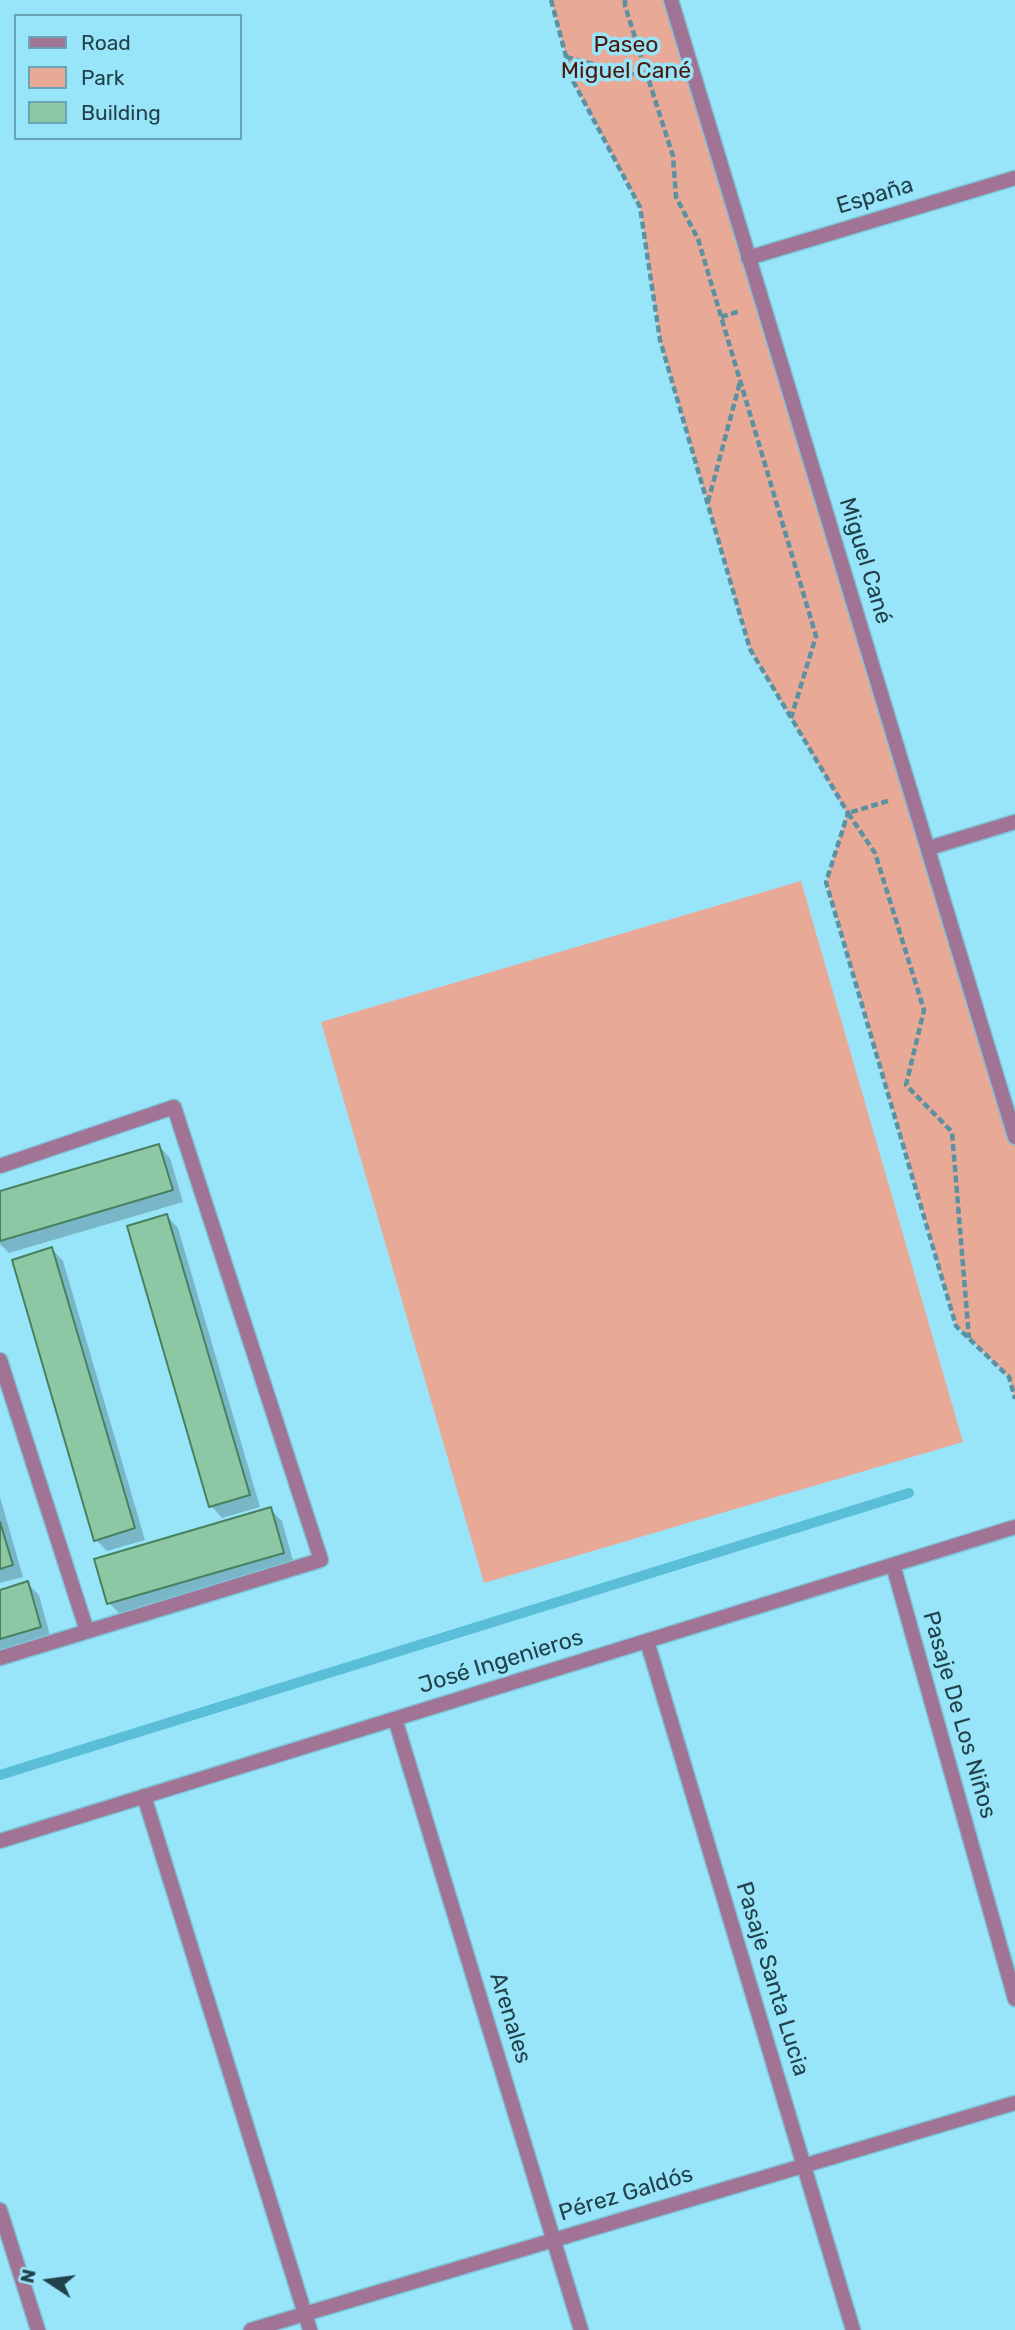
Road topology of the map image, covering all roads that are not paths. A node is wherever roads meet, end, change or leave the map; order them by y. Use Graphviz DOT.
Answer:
graph roads {
  1 [pos="671,0"];
  2 [pos="1015,178"];
  3 [pos="748,258"];
  4 [pos="1015,822"];
  5 [pos="929,848"];
  6 [pos="1015,1137"];
  7 [pos="0,1166"];
  8 [pos="0,1360"];
  9 [pos="1015,1527"];
  10 [pos="892,1564"];
  11 [pos="87,1631"];
  12 [pos="647,1641"];
  13 [pos="0,1658"];
  14 [pos="395,1719"];
  15 [pos="144,1796"];
  16 [pos="0,1841"];
  17 [pos="1015,1999"];
  18 [pos="1015,2103"];
  19 [pos="804,2165"];
  20 [pos="0,2210"];
  21 [pos="554,2239"];
  22 [pos="305,2314"];
  23 [pos="38,2330"];
  24 [pos="251,2330"];
  25 [pos="310,2330"];
  26 [pos="581,2330"];
  27 [pos="853,2330"];
  1 -- 3 [label="street, Miguel Cané"];
  2 -- 3 [label="street, España"];
  3 -- 5 [label="street, Miguel Cané"];
  4 -- 5 [label="street"];
  5 -- 6 [label="street, Miguel Cané"];
  7 -- 11 [label="street"];
  8 -- 11 [label="street"];
  9 -- 10 [label="street, José Ingenieros"];
  10 -- 12 [label="street, José Ingenieros"];
  10 -- 17 [label="street, Pasaje De Los Niños"];
  11 -- 13 [label="street"];
  12 -- 14 [label="street, José Ingenieros"];
  12 -- 19 [label="street, Pasaje Santa Lucia"];
  14 -- 15 [label="street, José Ingenieros"];
  14 -- 21 [label="street, Arenales"];
  15 -- 16 [label="street, José Ingenieros"];
  15 -- 22 [label="street"];
  18 -- 19 [label="street, Pérez Galdós"];
  19 -- 21 [label="street, Pérez Galdós"];
  19 -- 27 [label="street, Pasaje Santa Lucia"];
  20 -- 23 [label="street"];
  21 -- 22 [label="street, Pérez Galdós"];
  21 -- 26 [label="street, Arenales"];
  22 -- 24 [label="street, Pérez Galdós"];
  22 -- 25 [label="street"];
}
